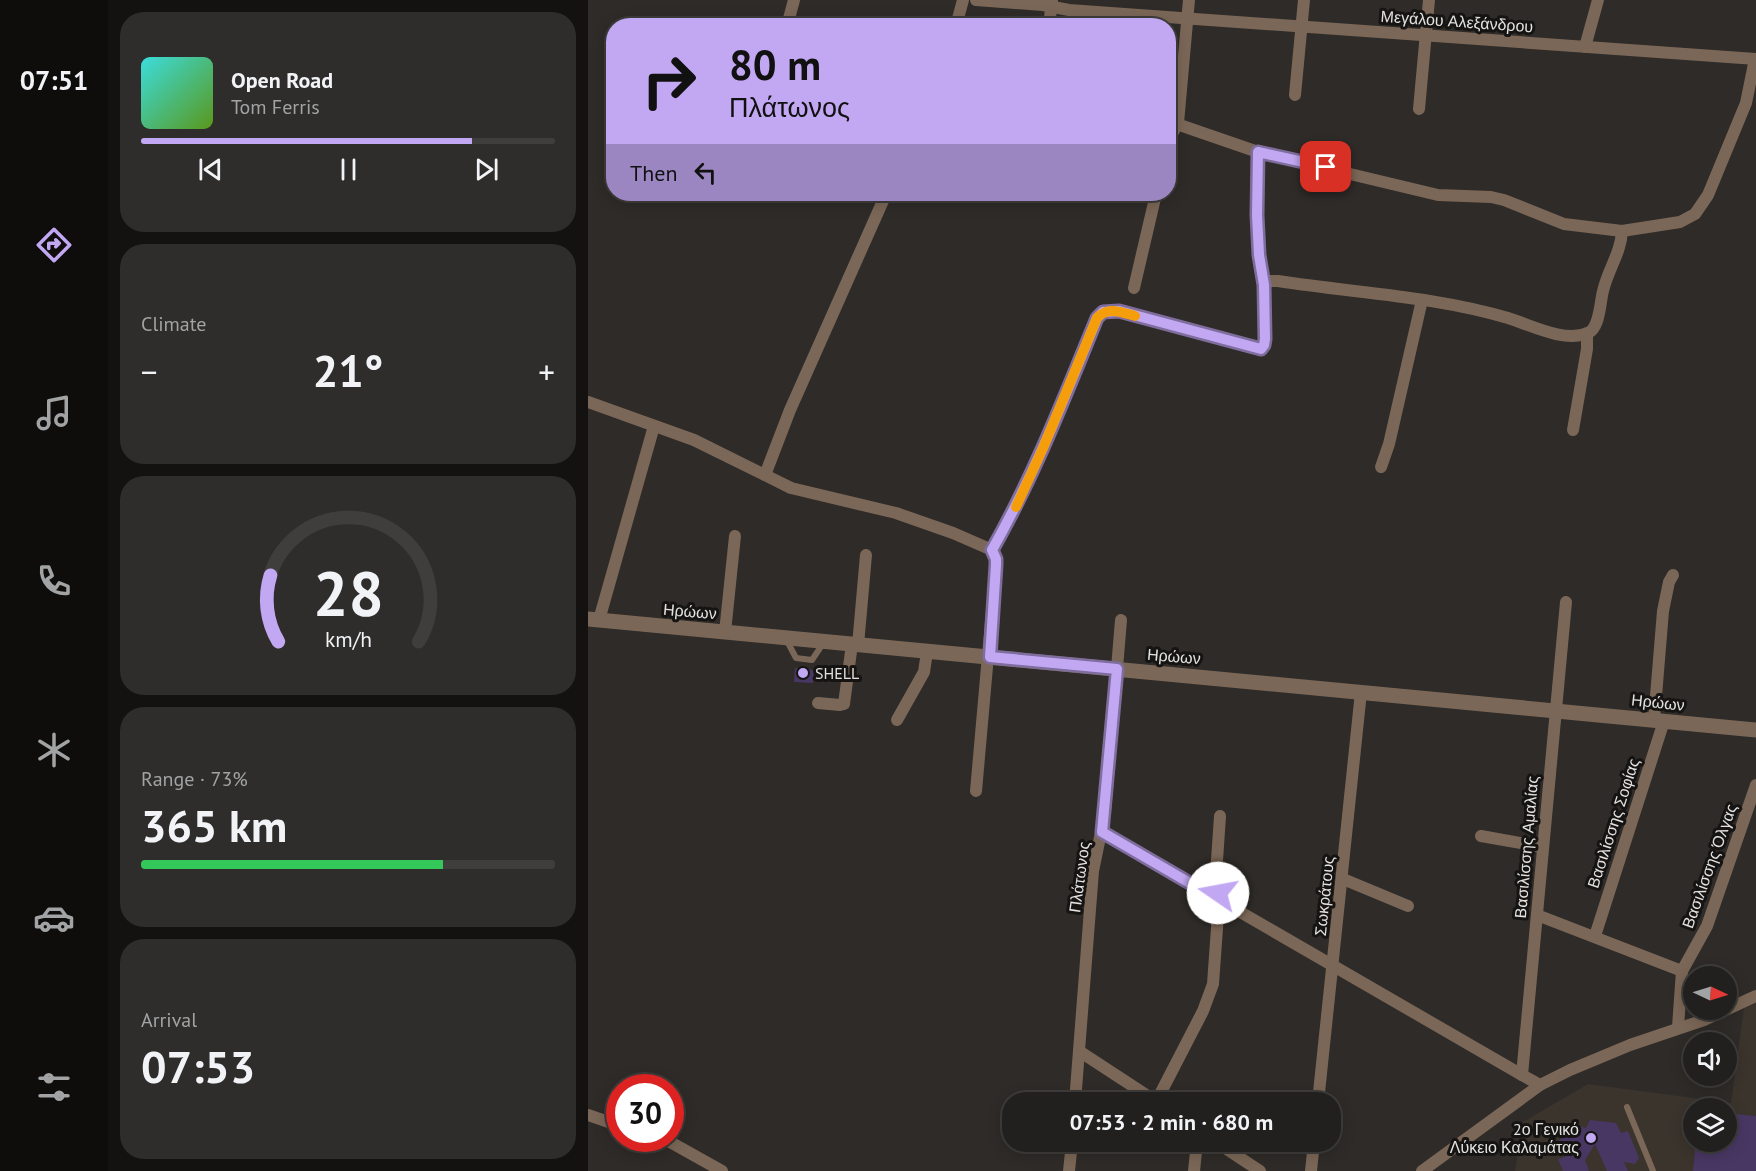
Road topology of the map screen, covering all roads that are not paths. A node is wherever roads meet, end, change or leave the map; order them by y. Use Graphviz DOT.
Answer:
graph roads {
  1 [pos="794,0"];
  2 [pos="963,0"];
  3 [pos="976,0"];
  4 [pos="1189,0"];
  5 [pos="1304,0"];
  6 [pos="1429,0"];
  7 [pos="1599,0"];
  8 [pos="1052,3"];
  9 [pos="789,18"];
  10 [pos="958,18"];
  11 [pos="1051,18"];
  12 [pos="1187,18"];
  13 [pos="1302,27"];
  14 [pos="1426,35"];
  15 [pos="1585,47"];
  16 [pos="1755,59"];
  17 [pos="1295,95"];
  18 [pos="1176,100"];
  19 [pos="1751,104"];
  20 [pos="1419,109"];
  21 [pos="1176,123"];
  22 [pos="1258,152"];
  23 [pos="883,201"];
  24 [pos="1154,201"];
  25 [pos="1622,231"];
  26 [pos="1264,285"];
  27 [pos="1134,288"];
  28 [pos="1422,300"];
  29 [pos="1587,333"];
  30 [pos="588,402"];
  31 [pos="654,426"];
  32 [pos="1573,430"];
  33 [pos="1381,467"];
  34 [pos="765,475"];
  35 [pos="735,536"];
  36 [pos="992,550"];
  37 [pos="866,555"];
  38 [pos="1672,575"];
  39 [pos="1566,602"];
  40 [pos="594,620"];
  41 [pos="1121,620"];
  42 [pos="725,633"];
  43 [pos="855,645"];
  44 [pos="927,651"];
  45 [pos="990,657"];
  46 [pos="1117,669"];
  47 [pos="1361,692"];
  48 [pos="818,703"];
  49 [pos="1555,710"];
  50 [pos="897,720"];
  51 [pos="1659,720"];
  52 [pos="1756,729"];
  53 [pos="1756,785"];
  54 [pos="976,791"];
  55 [pos="1220,816"];
  56 [pos="1750,821"];
  57 [pos="1102,832"];
  58 [pos="1481,836"];
  59 [pos="1543,847"];
  60 [pos="1343,879"];
  61 [pos="1219,900"];
  62 [pos="1408,906"];
  63 [pos="1537,915"];
  64 [pos="1595,936"];
  65 [pos="1333,966"];
  66 [pos="1682,971"];
  67 [pos="1756,996"];
  68 [pos="1678,1027"];
  69 [pos="1079,1051"];
  70 [pos="1522,1075"];
  71 [pos="1540,1085"];
  72 [pos="1076,1092"];
  73 [pos="1142,1092"];
  74 [pos="1162,1092"];
  75 [pos="1319,1092"];
  76 [pos="1627,1107"];
  77 [pos="588,1116"];
  78 [pos="606,1122"];
  79 [pos="684,1150"];
  80 [pos="1071,1152"];
  81 [pos="1196,1152"];
  82 [pos="1231,1152"];
  83 [pos="1313,1152"];
  84 [pos="722,1171"];
  85 [pos="1069,1171"];
  86 [pos="1194,1171"];
  87 [pos="1260,1171"];
  88 [pos="1311,1171"];
  89 [pos="1422,1171"];
  90 [pos="1653,1171"];
  1 -- 9 [label="street"];
  2 -- 10 [label="street"];
  3 -- 8 [label="street, Μεγάλου Αλεξάνδρου"];
  4 -- 12 [label="street"];
  5 -- 13 [label="street"];
  6 -- 14 [label="street"];
  7 -- 15 [label="street"];
  8 -- 11 [label="street"];
  8 -- 12 [label="street, Μεγάλου Αλεξάνδρου"];
  12 -- 13 [label="street, Μεγάλου Αλεξάνδρου"];
  12 -- 18 [label="street"];
  13 -- 14 [label="street, Μεγάλου Αλεξάνδρου"];
  13 -- 17 [label="street"];
  14 -- 15 [label="street, Μεγάλου Αλεξάνδρου"];
  14 -- 20 [label="street"];
  15 -- 16 [label="street, Μεγάλου Αλεξάνδρου"];
  16 -- 19 [label="street"];
  19 -- 25 [label="street"];
  21 -- 22 [label="street"];
  22 -- 25 [label="street"];
  22 -- 26 [label="street"];
  23 -- 34 [label="street"];
  24 -- 27 [label="street"];
  25 -- 29 [label="street"];
  26 -- 28 [label="street"];
  26 -- 36 [label="street"];
  28 -- 29 [label="street"];
  28 -- 33 [label="street"];
  29 -- 32 [label="street"];
  30 -- 31 [label="street"];
  31 -- 34 [label="street"];
  31 -- 40 [label="street"];
  34 -- 36 [label="street"];
  35 -- 42 [label="street"];
  36 -- 45 [label="street"];
  37 -- 43 [label="street"];
  38 -- 51 [label="street, Βασιλίσσης Σοφίας"];
  39 -- 49 [label="street, Βασιλίσσης Αμαλίας"];
  40 -- 42 [label="street, Ηρώων"];
  41 -- 46 [label="street, Πλάτωνος"];
  42 -- 43 [label="street, Ηρώων"];
  43 -- 44 [label="street, Ηρώων"];
  43 -- 48 [label="street"];
  44 -- 45 [label="street, Ηρώων"];
  44 -- 50 [label="street"];
  45 -- 46 [label="street, Ηρώων"];
  45 -- 54 [label="street"];
  46 -- 47 [label="street, Ηρώων"];
  46 -- 57 [label="street, Πλάτωνος"];
  47 -- 49 [label="street, Ηρώων"];
  47 -- 60 [label="street, Σωκράτους"];
  49 -- 51 [label="street, Ηρώων"];
  49 -- 59 [label="street, Βασιλίσσης Αμαλίας"];
  51 -- 52 [label="street, Ηρώων"];
  51 -- 64 [label="street, Βασιλίσσης Σοφίας"];
  53 -- 56 [label="street, Βασιλίσσης Όλγας"];
  55 -- 61 [label="street"];
  56 -- 66 [label="street, Βασιλίσσης Όλγας"];
  57 -- 61 [label="street"];
  57 -- 69 [label="street, Πλάτωνος"];
  58 -- 59 [label="street"];
  59 -- 63 [label="street, Βασιλίσσης Αμαλίας"];
  60 -- 62 [label="street"];
  60 -- 65 [label="street, Σωκράτους"];
  61 -- 65 [label="street"];
  61 -- 74 [label="street"];
  63 -- 64 [label="street"];
  63 -- 70 [label="street, Βασιλίσσης Αμαλίας"];
  64 -- 66 [label="street"];
  65 -- 70 [label="street"];
  65 -- 75 [label="street, Σωκράτους"];
  66 -- 68 [label="street, Βασιλίσσης Όλγας"];
  67 -- 68 [label="street"];
  68 -- 71 [label="street"];
  69 -- 72 [label="street, Πλάτωνος"];
  69 -- 73 [label="street"];
  70 -- 71 [label="street"];
  71 -- 89 [label="street"];
  76 -- 90 [label="lane"];
  77 -- 78 [label="street"];
  79 -- 84 [label="street"];
  80 -- 85 [label="street"];
  81 -- 86 [label="street"];
  82 -- 87 [label="street"];
  83 -- 88 [label="street"];
}
